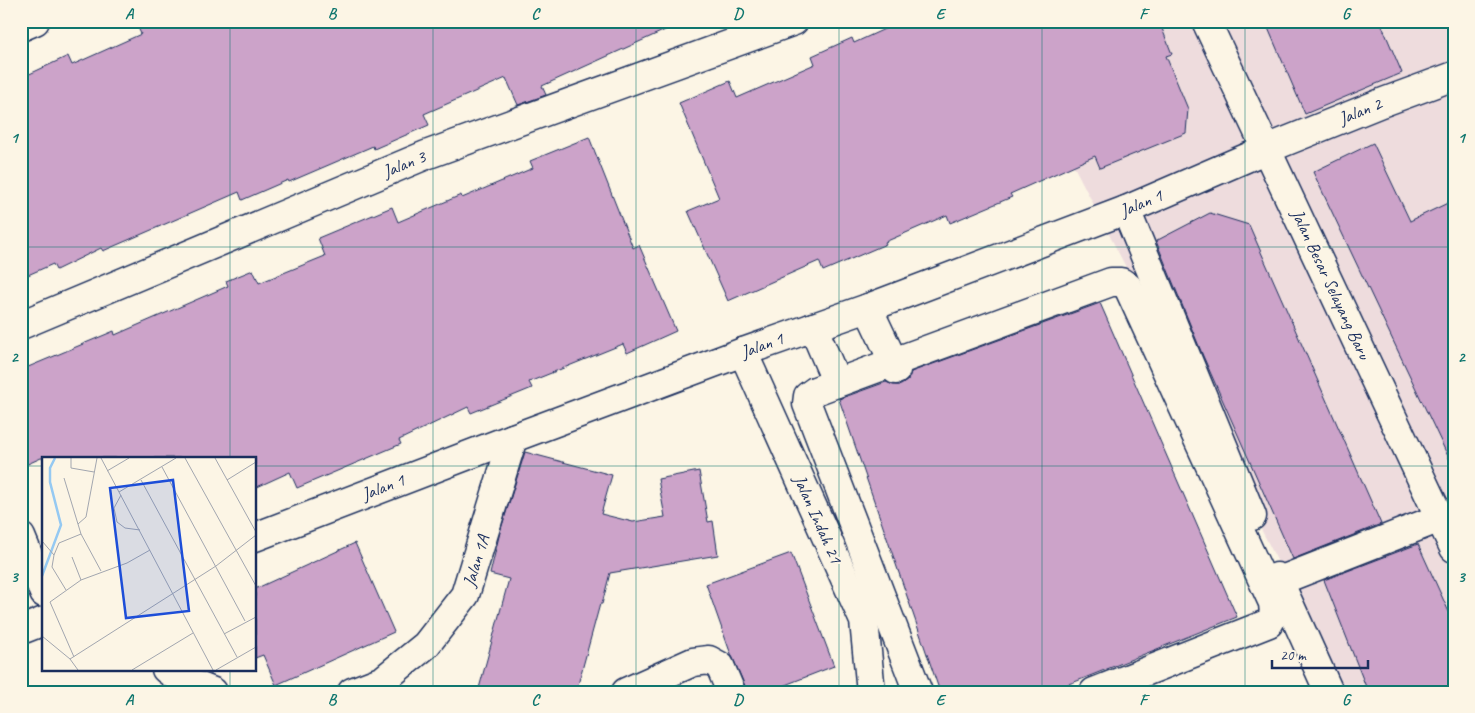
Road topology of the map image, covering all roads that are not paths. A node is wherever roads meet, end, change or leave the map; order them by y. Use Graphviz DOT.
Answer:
graph roads {
  1 [pos="35,21"];
  2 [pos="794,21"];
  3 [pos="1206,21"];
  4 [pos="21,27"];
  5 [pos="1454,76"];
  6 [pos="1267,149"];
  7 [pos="1126,210"];
  8 [pos="868,308"];
  9 [pos="21,325"];
  10 [pos="813,327"];
  11 [pos="743,352"];
  12 [pos="894,366"];
  13 [pos="837,383"];
  14 [pos="512,438"];
  15 [pos="1440,518"];
  16 [pos="21,537"];
  17 [pos="256,537"];
  18 [pos="1454,548"];
  19 [pos="1279,581"];
  20 [pos="42,587"];
  21 [pos="42,622"];
  22 [pos="21,630"];
  23 [pos="167,670"];
  24 [pos="213,692"];
  25 [pos="352,692"];
  26 [pos="626,692"];
  27 [pos="731,692"];
  28 [pos="871,692"];
  29 [pos="918,692"];
  30 [pos="1094,692"];
  31 [pos="1329,692"];
  1 -- 4 [label="street"];
  2 -- 9 [label="street, Jalan 3"];
  3 -- 6 [label="street, Jalan Besar Selayang Baru"];
  5 -- 6 [label="street, Jalan 2"];
  6 -- 7 [label="street, Jalan 1"];
  6 -- 15 [label="street, Jalan Besar Selayang Baru"];
  7 -- 8 [label="street, Jalan 1"];
  7 -- 19 [label="street"];
  8 -- 10 [label="street, Jalan 1"];
  8 -- 12 [label="street"];
  10 -- 11 [label="street, Jalan 1"];
  10 -- 13 [label="street"];
  11 -- 14 [label="street, Jalan 1"];
  11 -- 28 [label="street, Jalan Indah 21"];
  12 -- 13 [label="street"];
  12 -- 30 [label="street"];
  13 -- 29 [label="street"];
  14 -- 17 [label="street, Jalan 1"];
  14 -- 25 [label="street, Jalan 1A"];
  15 -- 18 [label="street, Jalan Besar Selayang Baru"];
  15 -- 19 [label="street"];
  16 -- 20 [label="street"];
  19 -- 31 [label="street"];
  21 -- 22 [label="street"];
  23 -- 24 [label="street"];
  26 -- 27 [label="street"];
}
